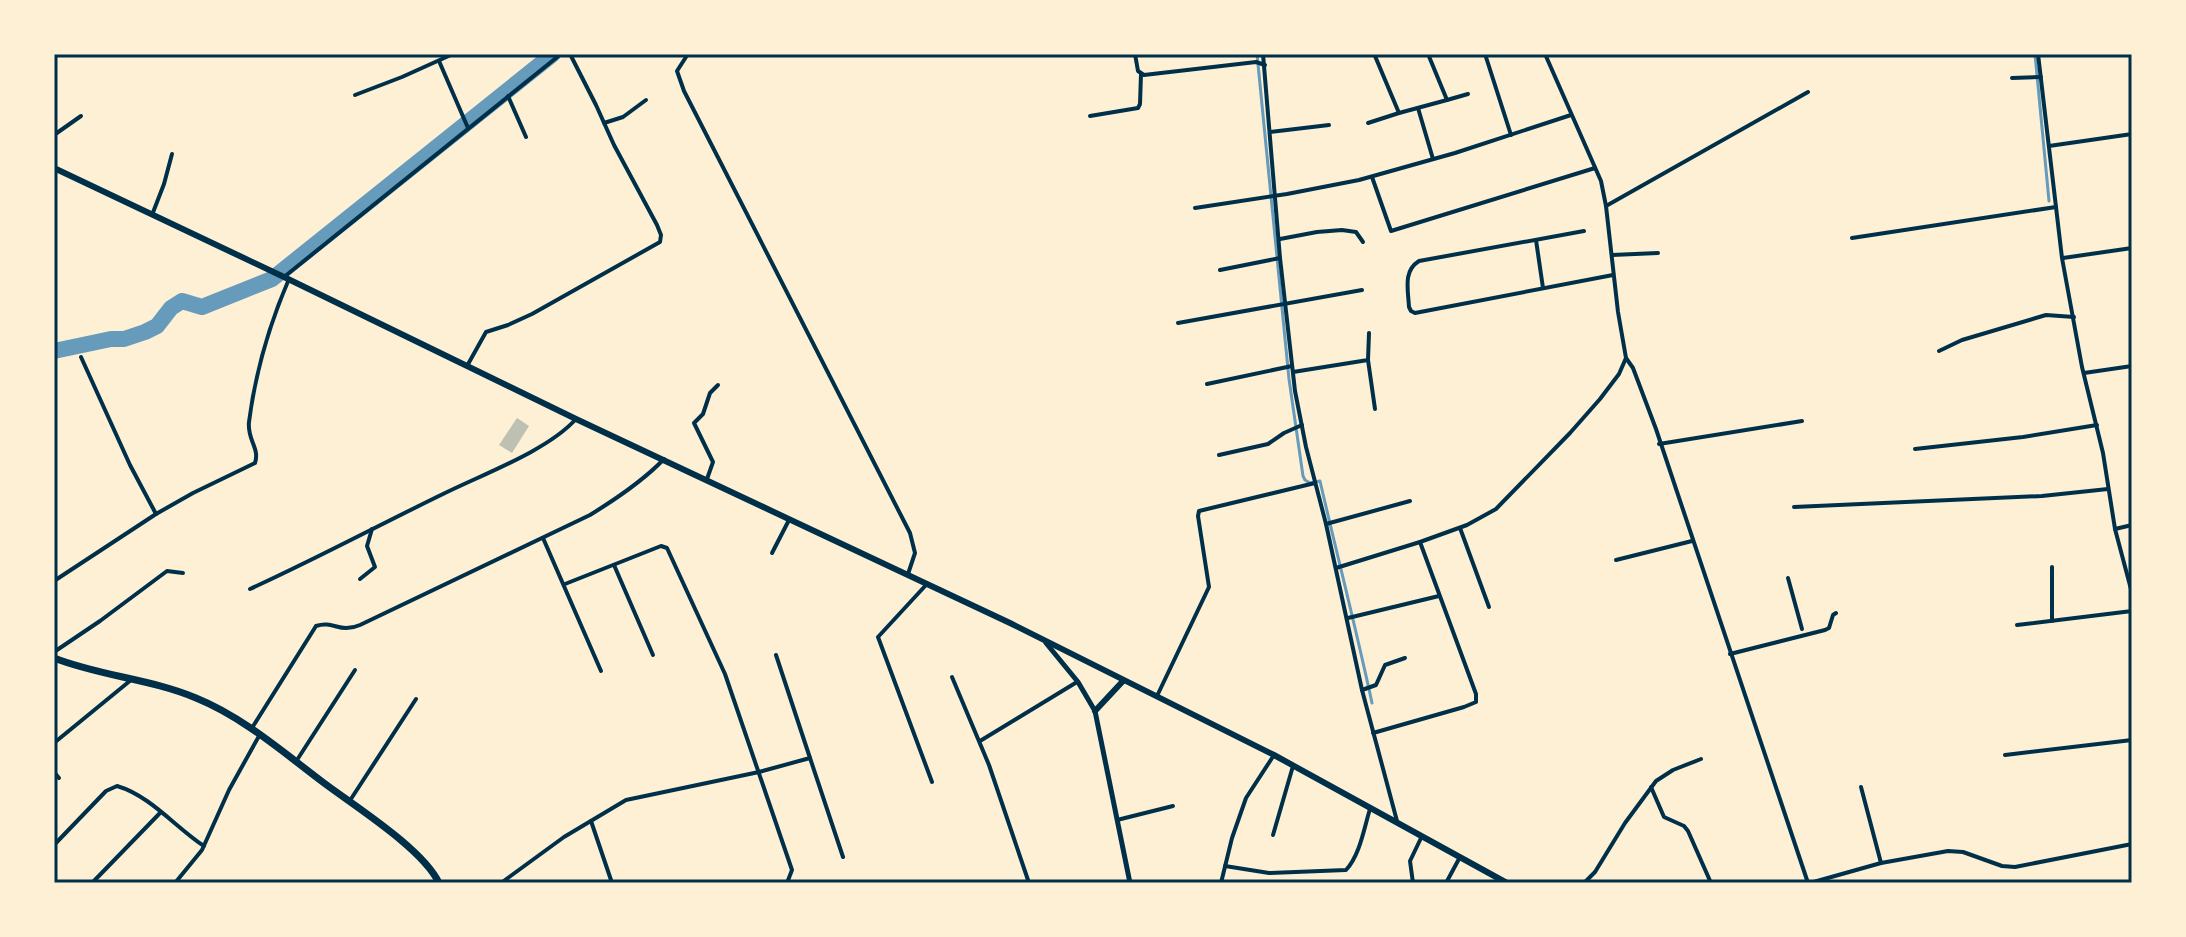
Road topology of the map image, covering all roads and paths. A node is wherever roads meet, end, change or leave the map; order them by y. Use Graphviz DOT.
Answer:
graph roads {
  1 [pos="453,54"];
  2 [pos="561,54"];
  3 [pos="570,54"];
  4 [pos="1135,54"];
  5 [pos="1263,54"];
  6 [pos="1428,54"];
  7 [pos="1485,54"];
  8 [pos="1545,54"];
  9 [pos="2038,54"];
  10 [pos="688,55"];
  11 [pos="1375,56"];
  12 [pos="439,61"];
  13 [pos="1261,64"];
  14 [pos="1141,74"];
  15 [pos="2012,78"];
  16 [pos="2038,78"];
  17 [pos="1808,92"];
  18 [pos="1468,94"];
  19 [pos="355,95"];
  20 [pos="508,96"];
  21 [pos="646,100"];
  22 [pos="1447,100"];
  23 [pos="1418,108"];
  24 [pos="1399,113"];
  25 [pos="1571,115"];
  26 [pos="81,116"];
  27 [pos="1090,116"];
  28 [pos="604,123"];
  29 [pos="1368,123"];
  30 [pos="1329,125"];
  31 [pos="468,128"];
  32 [pos="1270,132"];
  33 [pos="2132,134"];
  34 [pos="54,135"];
  35 [pos="1511,135"];
  36 [pos="526,137"];
  37 [pos="2049,146"];
  38 [pos="172,154"];
  39 [pos="1433,159"];
  40 [pos="54,168"];
  41 [pos="1595,168"];
  42 [pos="1372,177"];
  43 [pos="1272,196"];
  44 [pos="1606,206"];
  45 [pos="2056,207"];
  46 [pos="1195,208"];
  47 [pos="152,215"];
  48 [pos="1584,231"];
  49 [pos="1852,238"];
  50 [pos="1279,239"];
  51 [pos="1536,240"];
  52 [pos="1363,242"];
  53 [pos="2132,248"];
  54 [pos="1658,253"];
  55 [pos="1612,255"];
  56 [pos="2062,258"];
  57 [pos="1278,259"];
  58 [pos="1220,270"];
  59 [pos="1613,275"];
  60 [pos="287,278"];
  61 [pos="1543,288"];
  62 [pos="1362,290"];
  63 [pos="1284,303"];
  64 [pos="2074,317"];
  65 [pos="1178,323"];
  66 [pos="1369,333"];
  67 [pos="1939,351"];
  68 [pos="81,357"];
  69 [pos="1626,358"];
  70 [pos="1368,360"];
  71 [pos="467,366"];
  72 [pos="2132,366"];
  73 [pos="1292,369"];
  74 [pos="2084,373"];
  75 [pos="1207,384"];
  76 [pos="718,385"];
  77 [pos="1375,409"];
  78 [pos="576,419"];
  79 [pos="1802,421"];
  80 [pos="1302,425"];
  81 [pos="2097,425"];
  82 [pos="1659,444"];
  83 [pos="1915,449"];
  84 [pos="1219,455"];
  85 [pos="664,459"];
  86 [pos="708,476"];
  87 [pos="1312,483"];
  88 [pos="2108,489"];
  89 [pos="1410,501"];
  90 [pos="1794,507"];
  91 [pos="156,514"];
  92 [pos="790,519"];
  93 [pos="1326,524"];
  94 [pos="2132,525"];
  95 [pos="372,528"];
  96 [pos="1460,528"];
  97 [pos="2115,529"];
  98 [pos="543,538"];
  99 [pos="1690,541"];
  100 [pos="1420,542"];
  101 [pos="772,553"];
  102 [pos="1616,560"];
  103 [pos="614,565"];
  104 [pos="1338,567"];
  105 [pos="2052,567"];
  106 [pos="909,572"];
  107 [pos="183,573"];
  108 [pos="1788,578"];
  109 [pos="360,579"];
  110 [pos="54,581"];
  111 [pos="565,584"];
  112 [pos="928,584"];
  113 [pos="250,589"];
  114 [pos="2132,593"];
  115 [pos="1439,596"];
  116 [pos="1489,607"];
  117 [pos="2132,611"];
  118 [pos="1836,613"];
  119 [pos="1349,618"];
  120 [pos="2052,621"];
  121 [pos="2017,625"];
  122 [pos="1802,629"];
  123 [pos="1043,639"];
  124 [pos="54,652"];
  125 [pos="1730,654"];
  126 [pos="653,655"];
  127 [pos="776,655"];
  128 [pos="54,658"];
  129 [pos="1405,658"];
  130 [pos="355,670"];
  131 [pos="601,671"];
  132 [pos="952,677"];
  133 [pos="131,680"];
  134 [pos="1123,681"];
  135 [pos="1078,682"];
  136 [pos="1367,689"];
  137 [pos="1156,698"];
  138 [pos="416,699"];
  139 [pos="1095,711"];
  140 [pos="251,730"];
  141 [pos="1373,733"];
  142 [pos="259,736"];
  143 [pos="2132,740"];
  144 [pos="980,741"];
  145 [pos="54,743"];
  146 [pos="1274,755"];
  147 [pos="2005,755"];
  148 [pos="810,758"];
  149 [pos="1701,759"];
  150 [pos="296,762"];
  151 [pos="1293,766"];
  152 [pos="54,772"];
  153 [pos="759,772"];
  154 [pos="59,778"];
  155 [pos="932,782"];
  156 [pos="1651,787"];
  157 [pos="1861,787"];
  158 [pos="349,802"];
  159 [pos="1173,806"];
  160 [pos="1370,807"];
  161 [pos="161,812"];
  162 [pos="590,820"];
  163 [pos="1117,820"];
  164 [pos="1397,821"];
  165 [pos="1273,835"];
  166 [pos="1422,836"];
  167 [pos="2132,844"];
  168 [pos="54,845"];
  169 [pos="204,846"];
  170 [pos="843,857"];
  171 [pos="1460,857"];
  172 [pos="1881,863"];
  173 [pos="1225,866"];
  174 [pos="92,883"];
  175 [pos="175,883"];
  176 [pos="439,883"];
  177 [pos="501,883"];
  178 [pos="612,883"];
  179 [pos="787,883"];
  180 [pos="1029,883"];
  181 [pos="1130,883"];
  182 [pos="1221,883"];
  183 [pos="1413,883"];
  184 [pos="1446,883"];
  185 [pos="1506,883"];
  186 [pos="1584,883"];
  187 [pos="1711,883"];
  188 [pos="1809,883"];
  1 -- 12 [label="street"];
  2 -- 20 [label="street"];
  3 -- 28 [label="street"];
  4 -- 14 [label="street"];
  5 -- 13 [label="street"];
  6 -- 22 [label="street"];
  7 -- 35 [label="street"];
  8 -- 25 [label="street"];
  9 -- 16 [label="street"];
  10 -- 106 [label="street"];
  11 -- 24 [label="street"];
  12 -- 19 [label="street"];
  12 -- 31 [label="street"];
  13 -- 14 [label="street"];
  13 -- 32 [label="street"];
  14 -- 27 [label="street"];
  15 -- 16 [label="street"];
  16 -- 37 [label="street"];
  17 -- 44 [label="street"];
  18 -- 22 [label="street"];
  20 -- 31 [label="street"];
  20 -- 36 [label="street"];
  21 -- 28 [label="street"];
  22 -- 23 [label="street"];
  23 -- 24 [label="street"];
  23 -- 39 [label="street"];
  24 -- 29 [label="street"];
  25 -- 35 [label="street"];
  25 -- 41 [label="street"];
  26 -- 34 [label="street"];
  28 -- 71 [label="street"];
  30 -- 32 [label="street"];
  31 -- 60 [label="street"];
  32 -- 43 [label="street"];
  33 -- 37 [label="street"];
  35 -- 39 [label="street"];
  37 -- 45 [label="street"];
  38 -- 47 [label="street"];
  39 -- 42 [label="street"];
  40 -- 47 [label="main road"];
  41 -- 42 [label="street"];
  41 -- 44 [label="street"];
  42 -- 43 [label="street"];
  43 -- 46 [label="street"];
  43 -- 50 [label="street"];
  44 -- 55 [label="street"];
  45 -- 49 [label="street"];
  45 -- 56 [label="street"];
  47 -- 60 [label="main road"];
  48 -- 51 [label="street"];
  50 -- 52 [label="street"];
  50 -- 57 [label="street"];
  51 -- 61 [label="street"];
  51 -- 61 [label="street"];
  53 -- 56 [label="street"];
  54 -- 55 [label="street"];
  55 -- 59 [label="street"];
  56 -- 64 [label="street"];
  57 -- 58 [label="street"];
  57 -- 63 [label="street"];
  59 -- 61 [label="street"];
  59 -- 69 [label="street"];
  60 -- 71 [label="main road"];
  60 -- 91 [label="street"];
  62 -- 63 [label="street"];
  63 -- 65 [label="street"];
  63 -- 73 [label="street"];
  64 -- 67 [label="street"];
  64 -- 74 [label="street"];
  66 -- 70 [label="street"];
  68 -- 91 [label="street"];
  69 -- 82 [label="street"];
  69 -- 96 [label="street"];
  70 -- 73 [label="street"];
  70 -- 77 [label="street"];
  71 -- 78 [label="main road"];
  72 -- 74 [label="street"];
  73 -- 75 [label="street"];
  73 -- 80 [label="street"];
  74 -- 81 [label="street"];
  76 -- 86 [label="street"];
  78 -- 85 [label="main road"];
  78 -- 95 [label="street"];
  79 -- 82 [label="street"];
  80 -- 84 [label="street"];
  80 -- 87 [label="street"];
  81 -- 83 [label="street"];
  81 -- 88 [label="street"];
  82 -- 99 [label="street"];
  85 -- 86 [label="main road"];
  85 -- 98 [label="street"];
  86 -- 92 [label="main road"];
  87 -- 93 [label="street"];
  87 -- 137 [label="street"];
  88 -- 90 [label="street"];
  88 -- 97 [label="street"];
  89 -- 93 [label="street"];
  91 -- 110 [label="street"];
  92 -- 101 [label="street"];
  92 -- 106 [label="main road"];
  93 -- 104 [label="street"];
  94 -- 97 [label="street"];
  95 -- 109 [label="street"];
  95 -- 113 [label="street"];
  96 -- 100 [label="street"];
  96 -- 116 [label="street"];
  97 -- 114 [label="street"];
  98 -- 111 [label="street"];
  98 -- 140 [label="street"];
  99 -- 102 [label="street"];
  99 -- 125 [label="street"];
  100 -- 104 [label="street"];
  100 -- 115 [label="street"];
  103 -- 111 [label="street"];
  103 -- 126 [label="street"];
  103 -- 153 [label="street"];
  104 -- 119 [label="street"];
  105 -- 120 [label="street"];
  106 -- 112 [label="main road"];
  107 -- 124 [label="street"];
  108 -- 122 [label="street"];
  111 -- 131 [label="street"];
  112 -- 123 [label="main road"];
  112 -- 155 [label="street"];
  115 -- 119 [label="street"];
  115 -- 141 [label="street"];
  117 -- 120 [label="street"];
  118 -- 125 [label="street"];
  119 -- 136 [label="street"];
  120 -- 121 [label="street"];
  123 -- 134 [label="main road"];
  123 -- 135 [label="street"];
  125 -- 188 [label="street"];
  127 -- 148 [label="street"];
  128 -- 133 [label="highway"];
  129 -- 136 [label="street"];
  130 -- 150 [label="street"];
  132 -- 144 [label="street"];
  133 -- 140 [label="highway"];
  133 -- 145 [label="street"];
  134 -- 137 [label="main road"];
  134 -- 139 [label="main road"];
  135 -- 139 [label="street"];
  135 -- 144 [label="street"];
  136 -- 141 [label="street"];
  137 -- 146 [label="main road"];
  138 -- 158 [label="street"];
  139 -- 163 [label="street"];
  140 -- 142 [label="highway"];
  141 -- 164 [label="street"];
  142 -- 150 [label="highway"];
  142 -- 169 [label="street"];
  143 -- 147 [label="street"];
  144 -- 180 [label="street"];
  146 -- 151 [label="main road"];
  146 -- 173 [label="street"];
  148 -- 153 [label="street"];
  148 -- 170 [label="street"];
  149 -- 156 [label="street"];
  150 -- 158 [label="highway"];
  151 -- 160 [label="main road"];
  151 -- 165 [label="street"];
  152 -- 154 [label="street"];
  153 -- 162 [label="street"];
  153 -- 179 [label="street"];
  156 -- 186 [label="street"];
  156 -- 187 [label="street"];
  157 -- 172 [label="street"];
  158 -- 176 [label="highway"];
  159 -- 163 [label="street"];
  160 -- 164 [label="main road"];
  160 -- 173 [label="street"];
  161 -- 168 [label="street"];
  161 -- 169 [label="street"];
  161 -- 174 [label="street"];
  162 -- 177 [label="street"];
  162 -- 178 [label="street"];
  163 -- 181 [label="street"];
  164 -- 166 [label="main road"];
  166 -- 171 [label="main road"];
  166 -- 183 [label="street"];
  167 -- 172 [label="street"];
  169 -- 175 [label="street"];
  171 -- 184 [label="street"];
  171 -- 185 [label="main road"];
  172 -- 188 [label="street"];
  173 -- 182 [label="street"];
}
